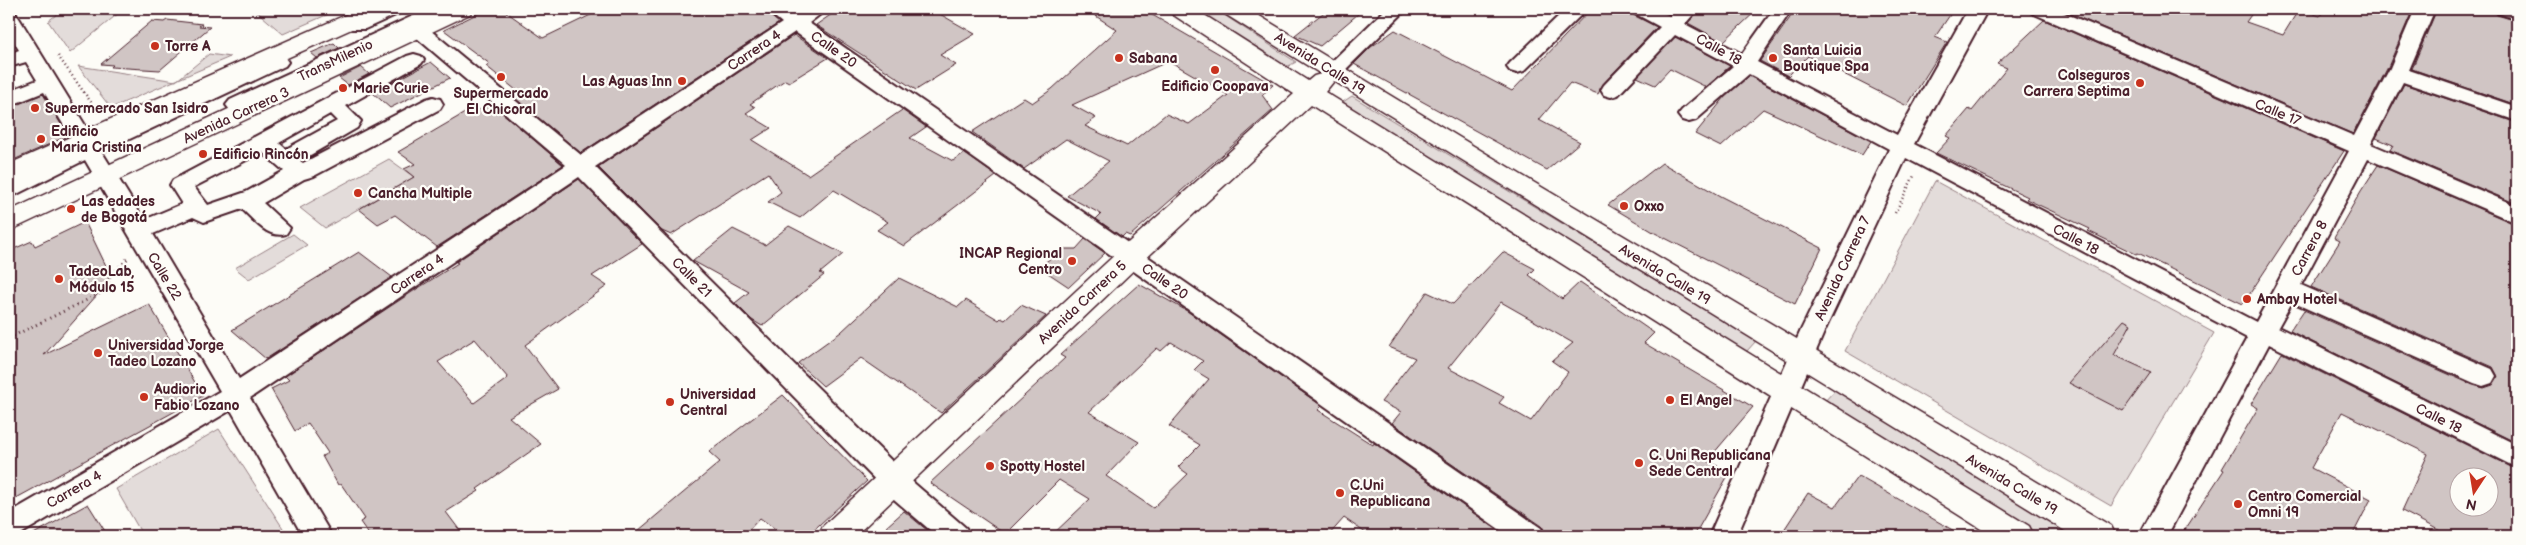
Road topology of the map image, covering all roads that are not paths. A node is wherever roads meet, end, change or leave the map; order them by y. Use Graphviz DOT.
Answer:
graph roads {
  1 [pos="377,9"];
  2 [pos="393,9"];
  3 [pos="443,9"];
  4 [pos="462,9"];
  5 [pos="775,9"];
  6 [pos="817,9"];
  7 [pos="1180,9"];
  8 [pos="1233,9"];
  9 [pos="1397,9"];
  10 [pos="1576,9"];
  11 [pos="1641,9"];
  12 [pos="1978,9"];
  13 [pos="2039,9"];
  14 [pos="2425,9"];
  15 [pos="2504,9"];
  16 [pos="1783,10"];
  17 [pos="2517,13"];
  18 [pos="1681,17"];
  19 [pos="9,18"];
  20 [pos="796,23"];
  21 [pos="418,30"];
  22 [pos="30,53"];
  23 [pos="414,60"];
  24 [pos="9,61"];
  25 [pos="1747,65"];
  26 [pos="1518,67"];
  27 [pos="2392,67"];
  28 [pos="1332,72"];
  29 [pos="45,78"];
  30 [pos="9,88"];
  31 [pos="1611,90"];
  32 [pos="1310,93"];
  33 [pos="9,99"];
  34 [pos="433,104"];
  35 [pos="329,107"];
  36 [pos="2517,114"];
  37 [pos="1689,115"];
  38 [pos="264,142"];
  39 [pos="86,145"];
  40 [pos="1901,146"];
  41 [pos="2359,147"];
  42 [pos="291,166"];
  43 [pos="581,166"];
  44 [pos="103,173"];
  45 [pos="9,174"];
  46 [pos="9,190"];
  47 [pos="249,201"];
  48 [pos="196,207"];
  49 [pos="9,212"];
  50 [pos="2517,215"];
  51 [pos="9,222"];
  52 [pos="278,228"];
  53 [pos="136,242"];
  54 [pos="1130,257"];
  55 [pos="2286,289"];
  56 [pos="2261,334"];
  57 [pos="1801,357"];
  58 [pos="2483,376"];
  59 [pos="1786,391"];
  60 [pos="235,395"];
  61 [pos="2517,457"];
  62 [pos="894,480"];
  63 [pos="9,527"];
  64 [pos="318,536"];
  65 [pos="834,536"];
  66 [pos="956,536"];
  67 [pos="1531,536"];
  68 [pos="1724,536"];
  69 [pos="2018,536"];
  70 [pos="2100,536"];
  71 [pos="2153,536"];
  1 -- 39 [label="main road"];
  2 -- 39 [label="street, TransMilenio"];
  3 -- 44 [label="street, TransMilenio"];
  4 -- 21 [label="main road, Avenida Carrera 3"];
  5 -- 20 [label="street, Calle 20"];
  6 -- 20 [label="street, Carrera 4"];
  7 -- 32 [label="main road"];
  8 -- 28 [label="main road, Avenida Calle 19"];
  9 -- 28 [label="street"];
  10 -- 26 [label="street"];
  11 -- 18 [label="street, Calle 18"];
  12 -- 40 [label="street, Avenida Carrera 7"];
  13 -- 41 [label="street, Calle 17"];
  14 -- 27 [label="street, Carrera 8"];
  15 -- 17 [label="street"];
  16 -- 25 [label="lane"];
  18 -- 25 [label="street, Calle 18"];
  18 -- 31 [label="street"];
  19 -- 22 [label="street, Calle 22"];
  20 -- 43 [label="street, Carrera 4"];
  20 -- 54 [label="street, Calle 20"];
  21 -- 43 [label="street, Calle 21"];
  21 -- 44 [label="main road, Avenida Carrera 3"];
  22 -- 24 [label="street"];
  22 -- 29 [label="street, Calle 22"];
  23 -- 35 [label="street"];
  25 -- 37 [label="street"];
  25 -- 40 [label="street, Calle 18"];
  27 -- 36 [label="street"];
  27 -- 41 [label="street, Carrera 8"];
  28 -- 32 [label="main road, Avenida Carrera 5"];
  28 -- 57 [label="main road, Avenida Calle 19"];
  29 -- 30 [label="street"];
  29 -- 33 [label="street"];
  29 -- 39 [label="street, Calle 22"];
  32 -- 54 [label="main road, Avenida Carrera 5"];
  32 -- 59 [label="main road"];
  34 -- 42 [label="street"];
  35 -- 38 [label="street"];
  35 -- 42 [label="street"];
  38 -- 42 [label="street"];
  38 -- 48 [label="street"];
  39 -- 44 [label="street, Calle 22"];
  39 -- 45 [label="main road"];
  39 -- 46 [label="street, TransMilenio"];
  40 -- 56 [label="street, Calle 18"];
  40 -- 57 [label="street, Avenida Carrera 7"];
  41 -- 50 [label="street, Calle 17"];
  41 -- 55 [label="street, Carrera 8"];
  42 -- 47 [label="street"];
  43 -- 60 [label="street, Carrera 4"];
  43 -- 62 [label="street, Calle 21"];
  44 -- 49 [label="street, TransMilenio"];
  44 -- 51 [label="main road, Avenida Carrera 3"];
  44 -- 53 [label="street, Calle 22"];
  47 -- 48 [label="street"];
  47 -- 52 [label="street"];
  48 -- 53 [label="street"];
  53 -- 60 [label="street, Calle 22"];
  54 -- 62 [label="main road, Avenida Carrera 5"];
  54 -- 67 [label="street, Calle 20"];
  55 -- 56 [label="street, Carrera 8"];
  55 -- 58 [label="street"];
  56 -- 61 [label="street, Calle 18"];
  56 -- 71 [label="street, Carrera 8"];
  57 -- 59 [label="street, Avenida Carrera 7"];
  57 -- 70 [label="main road, Avenida Calle 19"];
  59 -- 68 [label="street, Avenida Carrera 7"];
  59 -- 69 [label="main road"];
  60 -- 63 [label="street, Carrera 4"];
  60 -- 64 [label="street, Calle 22"];
  62 -- 65 [label="main road, Avenida Carrera 5"];
  62 -- 66 [label="street, Calle 21"];
}
